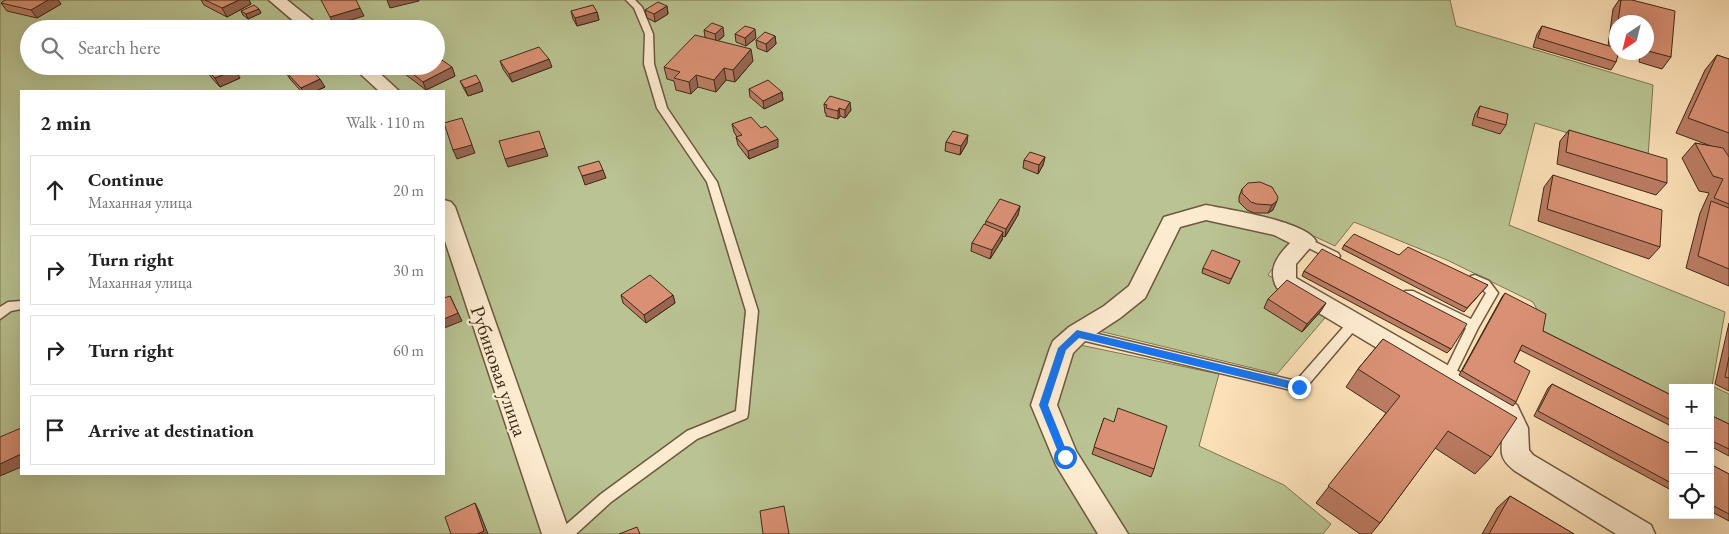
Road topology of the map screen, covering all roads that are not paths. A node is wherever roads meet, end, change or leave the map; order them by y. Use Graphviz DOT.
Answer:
graph roads {
  1 [pos="277,0"];
  2 [pos="630,0"];
  3 [pos="303,20"];
  4 [pos="371,75"];
  5 [pos="389,90"];
  6 [pos="445,210"];
  7 [pos="1305,241"];
  8 [pos="1349,263"];
  9 [pos="1468,275"];
  10 [pos="1402,290"];
  11 [pos="20,305"];
  12 [pos="0,314"];
  13 [pos="1357,326"];
  14 [pos="1473,326"];
  15 [pos="1077,334"];
  16 [pos="1448,377"];
  17 [pos="556,534"];
  18 [pos="566,534"];
  19 [pos="1114,534"];
  20 [pos="1641,534"];
  1 -- 3 [label="street"];
  2 -- 18 [label="lane"];
  4 -- 5 [label="street"];
  6 -- 17 [label="street, Рубиновая улица"];
  7 -- 8 [label="lane"];
  7 -- 13 [label="street"];
  7 -- 15 [label="street"];
  9 -- 14 [label="lane"];
  10 -- 14 [label="lane"];
  11 -- 12 [label="lane"];
  13 -- 15 [label="lane"];
  13 -- 16 [label="street"];
  14 -- 16 [label="lane"];
  15 -- 19 [label="street"];
  16 -- 20 [label="street"];
}
